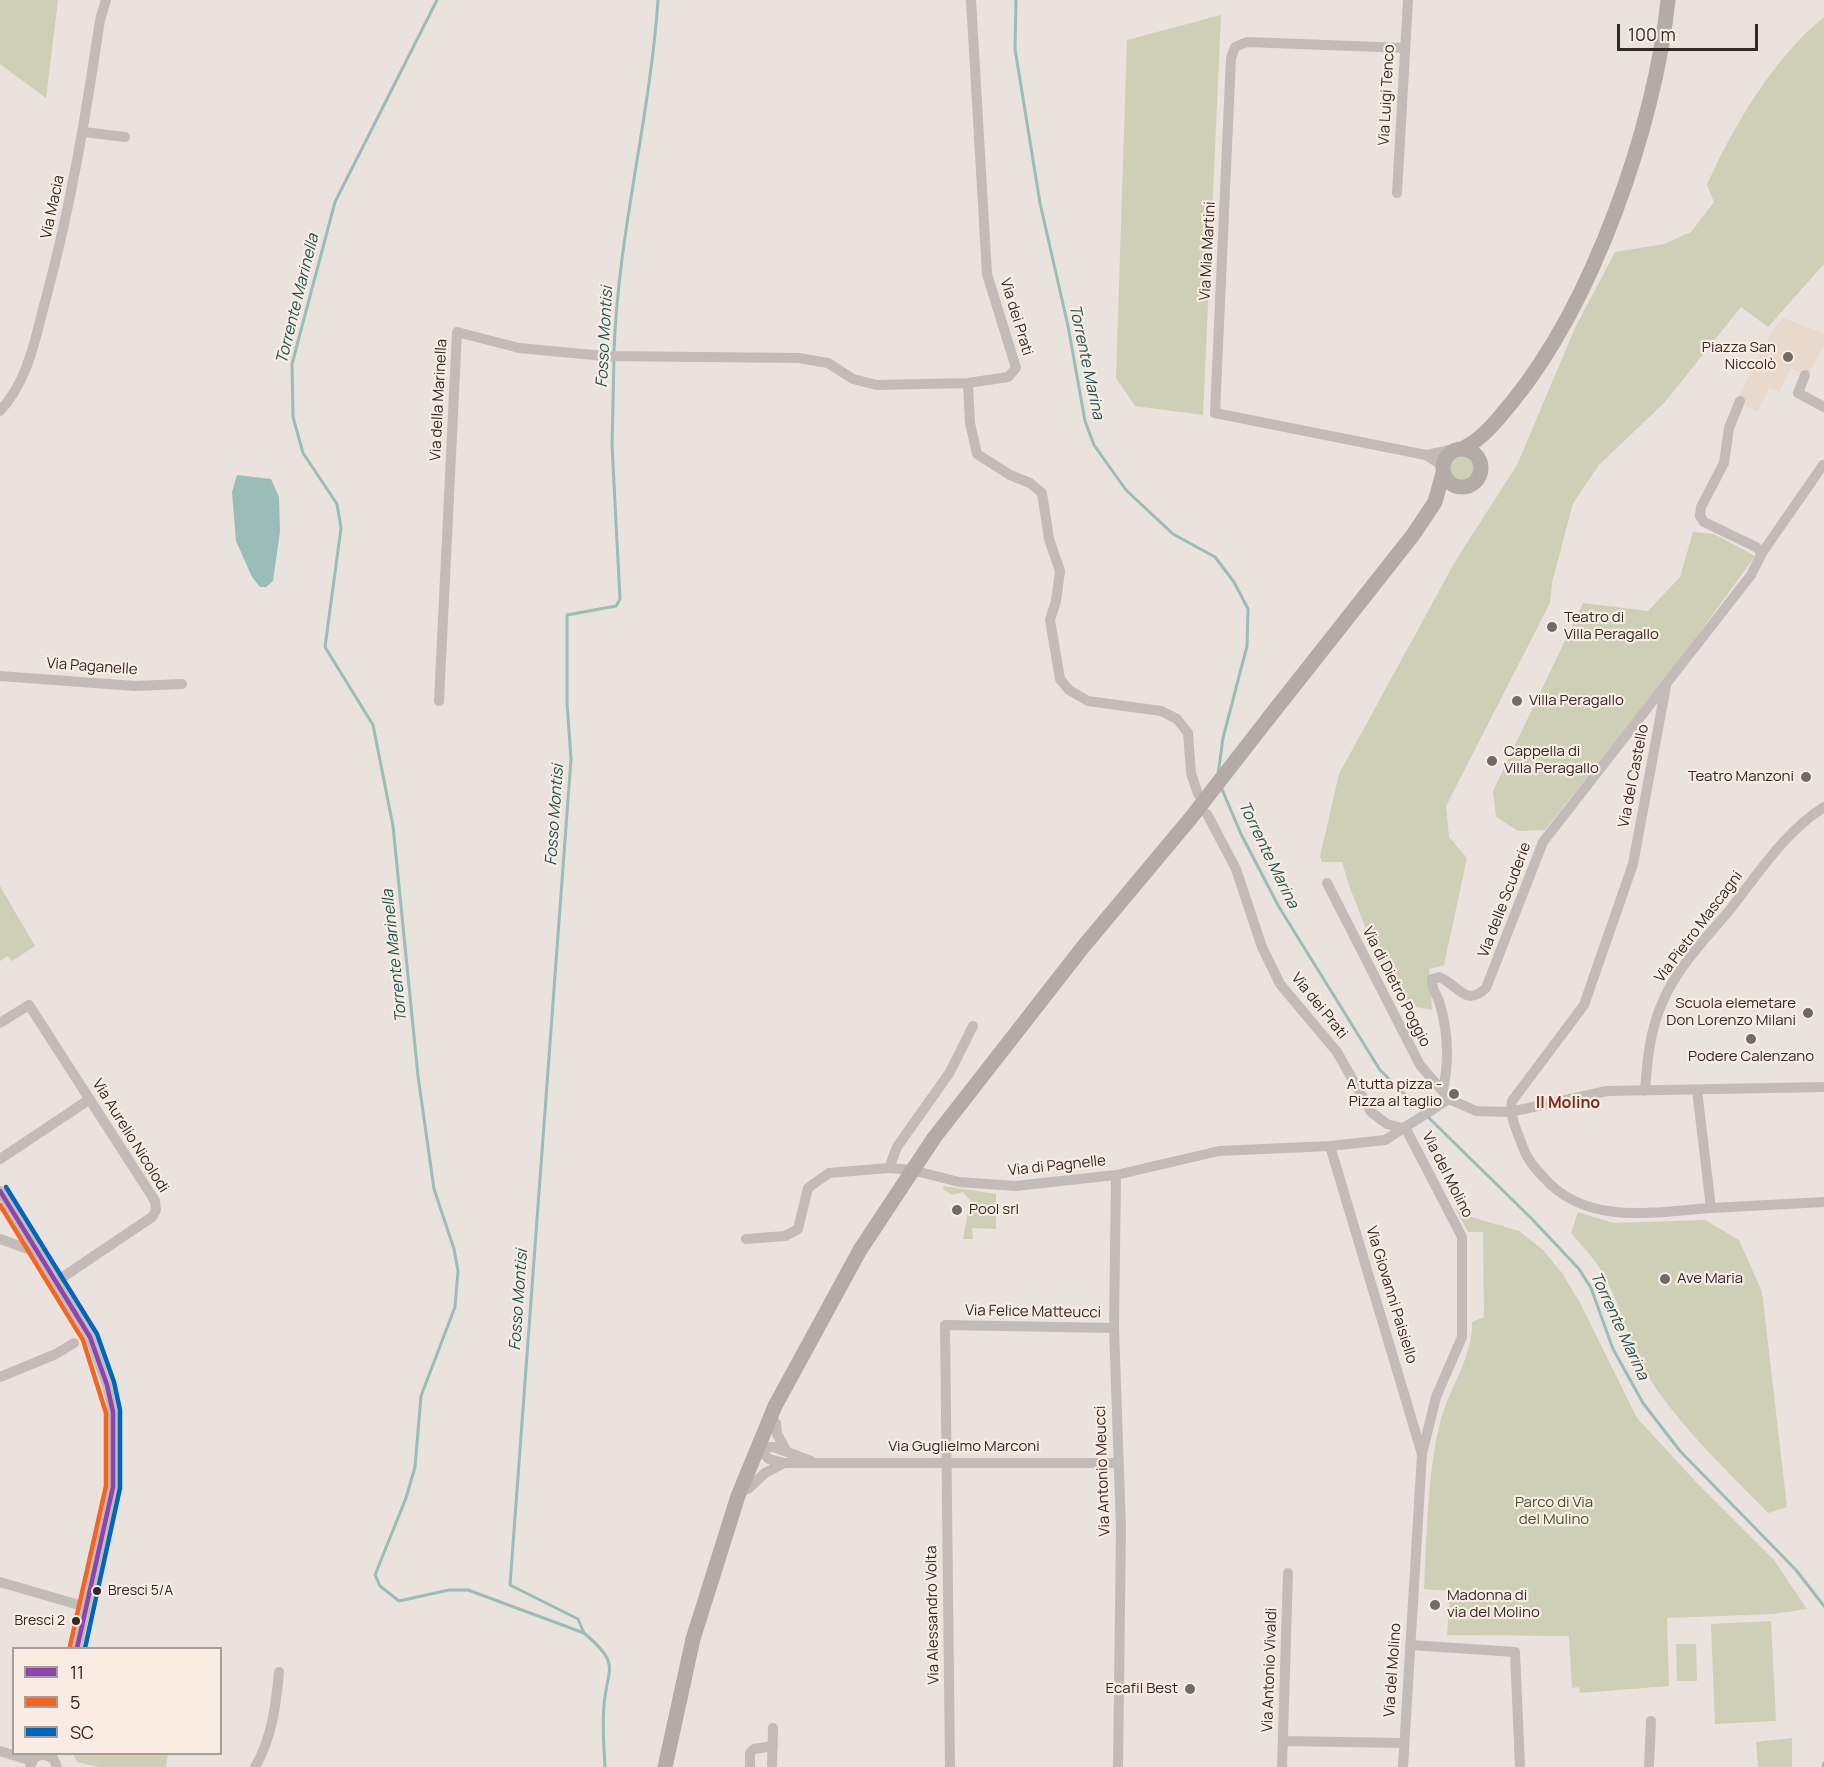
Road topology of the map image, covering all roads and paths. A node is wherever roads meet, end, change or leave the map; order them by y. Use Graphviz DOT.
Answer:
graph roads {
  1 [pos="106,0"];
  2 [pos="971,0"];
  3 [pos="1408,0"];
  4 [pos="1668,0"];
  5 [pos="1677,0"];
  6 [pos="1665,26"];
  7 [pos="1405,48"];
  8 [pos="84,132"];
  9 [pos="125,136"];
  10 [pos="1397,193"];
  11 [pos="1805,375"];
  12 [pos="968,383"];
  13 [pos="1740,401"];
  14 [pos="1824,407"];
  15 [pos="0,411"];
  16 [pos="1485,435"];
  17 [pos="1460,449"];
  18 [pos="1426,455"];
  19 [pos="1481,462"];
  20 [pos="1823,466"];
  21 [pos="1443,470"];
  22 [pos="1460,487"];
  23 [pos="1435,502"];
  24 [pos="1762,553"];
  25 [pos="0,676"];
  26 [pos="182,684"];
  27 [pos="1666,686"];
  28 [pos="439,701"];
  29 [pos="1198,794"];
  30 [pos="1824,807"];
  31 [pos="1207,814"];
  32 [pos="1327,883"];
  33 [pos="0,1023"];
  34 [pos="973,1026"];
  35 [pos="1824,1087"];
  36 [pos="1697,1090"];
  37 [pos="1645,1091"];
  38 [pos="1444,1098"];
  39 [pos="90,1099"];
  40 [pos="1510,1112"];
  41 [pos="1409,1127"];
  42 [pos="1330,1146"];
  43 [pos="0,1159"];
  44 [pos="889,1168"];
  45 [pos="912,1170"];
  46 [pos="1116,1175"];
  47 [pos="0,1191"];
  48 [pos="1824,1202"];
  49 [pos="1711,1208"];
  50 [pos="0,1239"];
  51 [pos="746,1239"];
  52 [pos="39,1253"];
  53 [pos="57,1281"];
  54 [pos="1114,1328"];
  55 [pos="74,1343"];
  56 [pos="794,1373"];
  57 [pos="0,1377"];
  58 [pos="776,1423"];
  59 [pos="762,1450"];
  60 [pos="1422,1454"];
  61 [pos="786,1458"];
  62 [pos="946,1462"];
  63 [pos="1117,1463"];
  64 [pos="748,1489"];
  65 [pos="730,1525"];
  66 [pos="1288,1573"];
  67 [pos="0,1582"];
  68 [pos="86,1607"];
  69 [pos="1410,1645"];
  70 [pos="76,1647"];
  71 [pos="279,1672"];
  72 [pos="1651,1721"];
  73 [pos="773,1728"];
  74 [pos="1283,1741"];
  75 [pos="1404,1743"];
  76 [pos="773,1746"];
  77 [pos="0,1751"];
  78 [pos="31,1764"];
  79 [pos="255,1767"];
  80 [pos="665,1767"];
  81 [pos="750,1767"];
  82 [pos="772,1767"];
  83 [pos="950,1767"];
  84 [pos="1118,1767"];
  85 [pos="1282,1767"];
  86 [pos="1403,1767"];
  87 [pos="1520,1767"];
  88 [pos="1648,1767"];
  1 -- 8 [label="street, Via Macia"];
  2 -- 12 [label="street, Via dei Prati"];
  3 -- 7 [label="street, Via Luigi Tenco"];
  4 -- 6 [label="main road"];
  5 -- 6 [label="main road"];
  6 -- 16 [label="main road"];
  7 -- 10 [label="street, Via Luigi Tenco"];
  7 -- 18 [label="street, Via Mia Martini"];
  8 -- 9 [label="street"];
  8 -- 15 [label="street, Via Macia"];
  11 -- 14 [label="street"];
  12 -- 28 [label="street, Via della Marinella"];
  12 -- 29 [label="street"];
  13 -- 24 [label="street"];
  16 -- 17 [label="main road"];
  16 -- 19 [label="main road"];
  17 -- 18 [label="street, Via Mia Martini"];
  17 -- 19 [label="main road"];
  17 -- 21 [label="main road"];
  18 -- 21 [label="street, Via Mia Martini"];
  19 -- 22 [label="main road"];
  20 -- 24 [label="street, Via del Castello"];
  21 -- 22 [label="main road"];
  21 -- 23 [label="main road"];
  22 -- 23 [label="main road"];
  23 -- 45 [label="main road, bridge"];
  24 -- 27 [label="street, Via del Castello"];
  25 -- 26 [label="street, Via Paganelle"];
  27 -- 38 [label="street, Via delle Scuderie"];
  27 -- 40 [label="street, Via del Castello"];
  30 -- 37 [label="street, Via Pietro Mascagni"];
  31 -- 41 [label="street, Via dei Prati"];
  32 -- 38 [label="street, Via di Dietro Poggio"];
  33 -- 39 [label="street, Via Aurelio Nicolodi"];
  34 -- 44 [label="street"];
  35 -- 36 [label="street"];
  36 -- 37 [label="street"];
  36 -- 49 [label="street"];
  37 -- 40 [label="street"];
  38 -- 40 [label="street"];
  38 -- 41 [label="street, Via del Molino"];
  39 -- 43 [label="street"];
  39 -- 53 [label="street, Via Aurelio Nicolodi"];
  40 -- 49 [label="street"];
  41 -- 42 [label="street, Via di Pagnelle"];
  41 -- 60 [label="street, Via del Molino"];
  42 -- 46 [label="street, Via di Pagnelle"];
  42 -- 60 [label="street, Via Giovanni Paisiello"];
  44 -- 45 [label="street, Via di Pagnelle"];
  44 -- 51 [label="street, Via di Pagnelle"];
  45 -- 46 [label="street, Via di Pagnelle"];
  45 -- 56 [label="main road"];
  46 -- 54 [label="street, Via Antonio Meucci"];
  47 -- 52 [label="street"];
  48 -- 49 [label="street"];
  50 -- 52 [label="street"];
  52 -- 53 [label="street"];
  53 -- 68 [label="street"];
  54 -- 62 [label="street, Via Felice Matteucci"];
  54 -- 63 [label="street, Via Antonio Meucci"];
  55 -- 57 [label="street"];
  56 -- 58 [label="main road"];
  56 -- 59 [label="main road"];
  58 -- 59 [label="main road"];
  58 -- 61 [label="street"];
  59 -- 61 [label="street, Via Guglielmo Marconi"];
  59 -- 64 [label="main road"];
  59 -- 65 [label="main road"];
  60 -- 69 [label="street, Via del Molino"];
  61 -- 62 [label="street, Via Guglielmo Marconi"];
  61 -- 64 [label="street"];
  62 -- 63 [label="street, Via Guglielmo Marconi"];
  62 -- 83 [label="street, Via Alessandro Volta"];
  63 -- 84 [label="street, Via Antonio Meucci"];
  64 -- 65 [label="main road"];
  65 -- 80 [label="main road"];
  66 -- 74 [label="street, Via Antonio Vivaldi"];
  67 -- 68 [label="street"];
  68 -- 70 [label="street"];
  69 -- 75 [label="street, Via del Molino"];
  69 -- 87 [label="street"];
  71 -- 79 [label="street"];
  72 -- 88 [label="street"];
  73 -- 76 [label="street"];
  74 -- 75 [label="street"];
  74 -- 85 [label="street, Via Antonio Vivaldi"];
  75 -- 86 [label="street, Via del Molino"];
  76 -- 81 [label="street"];
  76 -- 82 [label="street"];
  77 -- 78 [label="street"];
}
